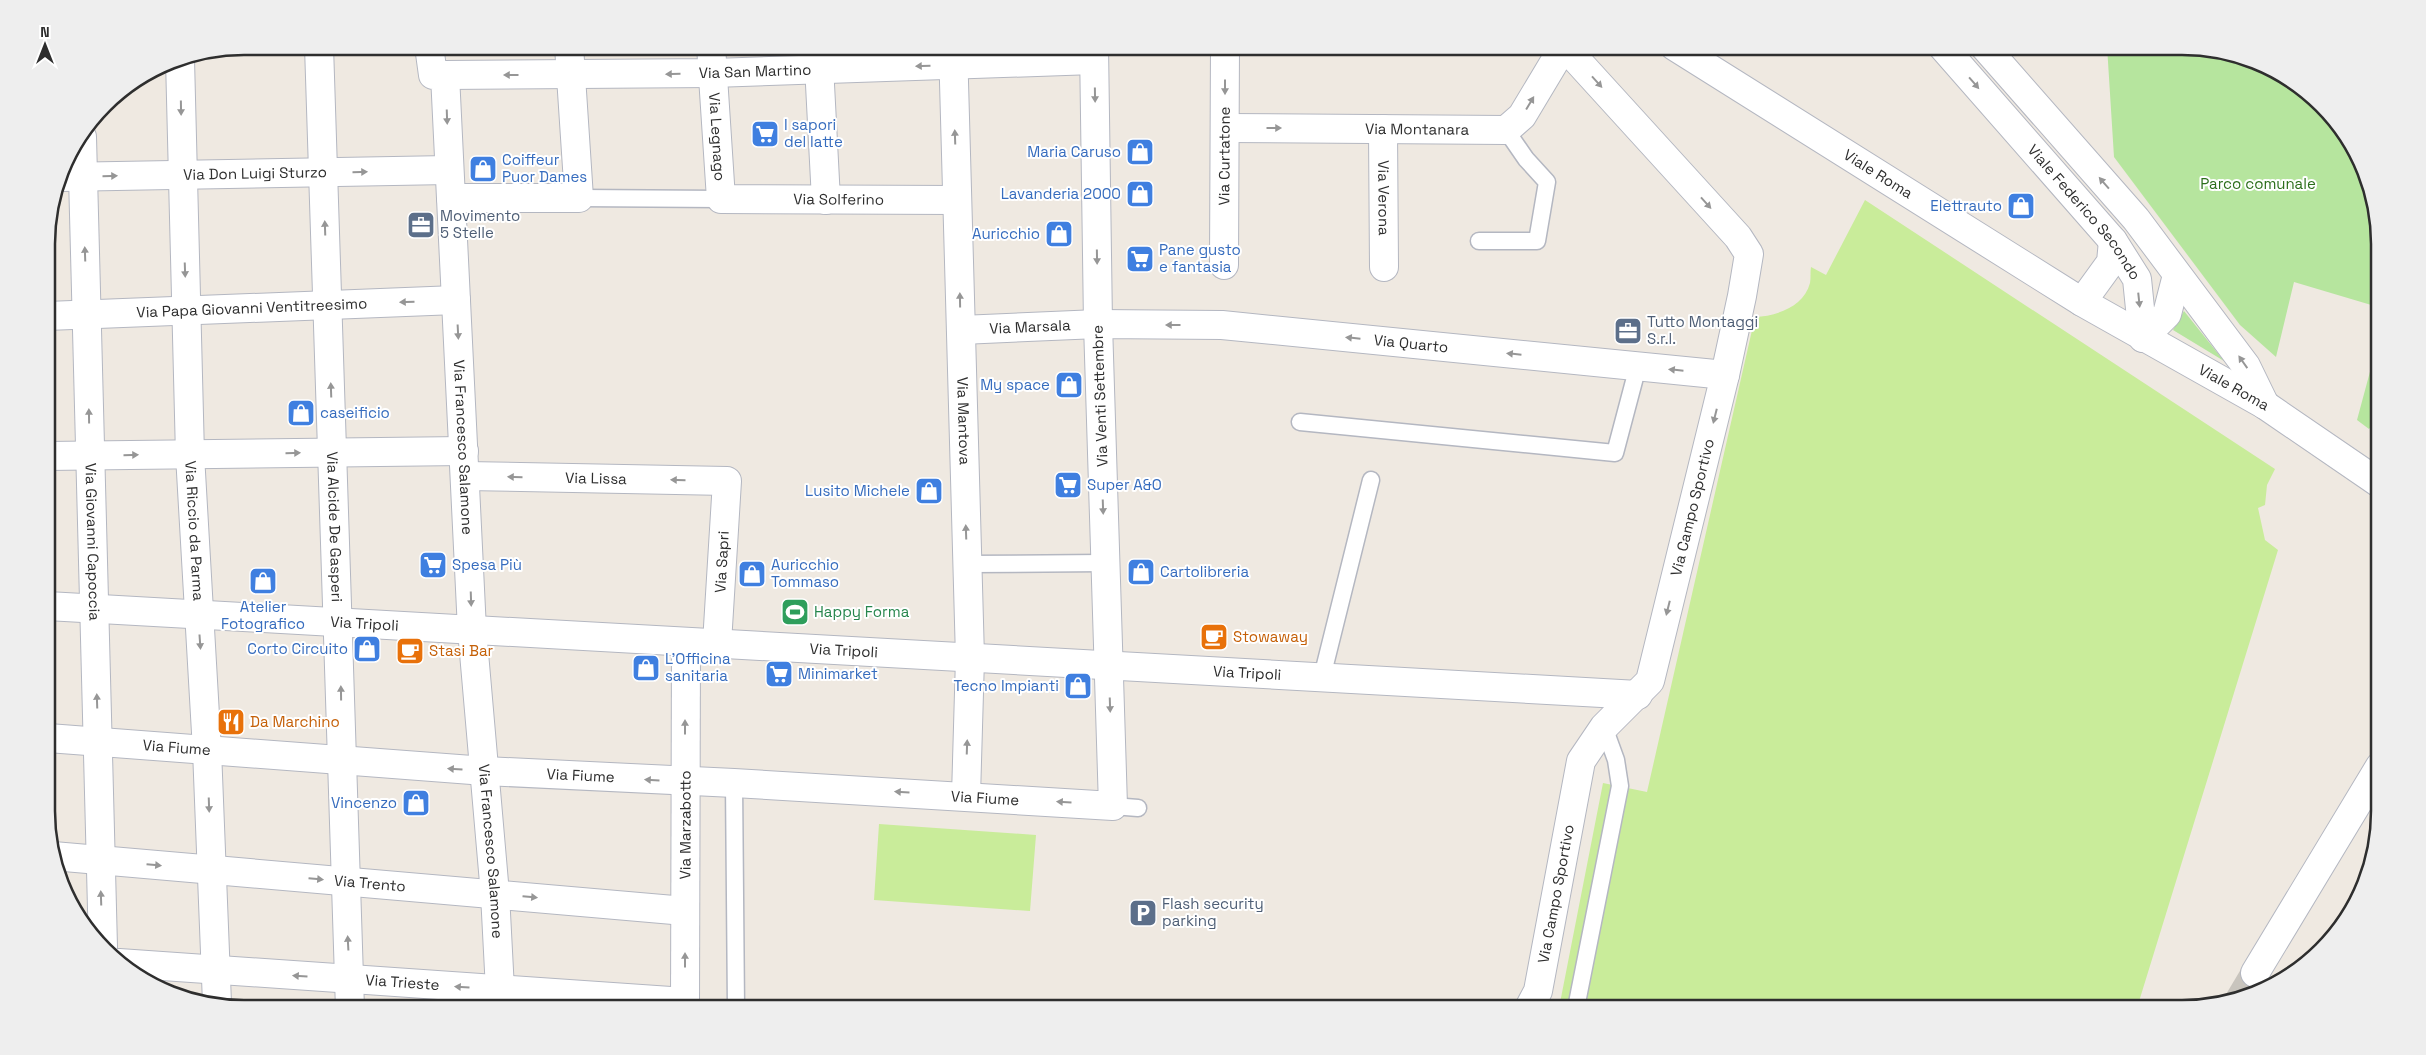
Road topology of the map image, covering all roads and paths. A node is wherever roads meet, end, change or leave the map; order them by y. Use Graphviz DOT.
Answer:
graph roads {
  1 [pos="319,55"];
  2 [pos="430,55"];
  3 [pos="570,55"];
  4 [pos="712,55"];
  5 [pos="1000,55"];
  6 [pos="1094,55"];
  7 [pos="1225,55"];
  8 [pos="1559,55"];
  9 [pos="1572,55"];
  10 [pos="1688,55"];
  11 [pos="1950,55"];
  12 [pos="1992,55"];
  13 [pos="953,56"];
  14 [pos="819,58"];
  15 [pos="180,66"];
  16 [pos="713,73"];
  17 [pos="445,75"];
  18 [pos="571,75"];
  19 [pos="1226,128"];
  20 [pos="1383,129"];
  21 [pos="1506,130"];
  22 [pos="78,154"];
  23 [pos="449,170"];
  24 [pos="324,172"];
  25 [pos="182,175"];
  26 [pos="72,177"];
  27 [pos="451,198"];
  28 [pos="579,198"];
  29 [pos="721,199"];
  30 [pos="826,200"];
  31 [pos="957,200"];
  32 [pos="1479,241"];
  33 [pos="2113,241"];
  34 [pos="1224,265"];
  35 [pos="1384,267"];
  36 [pos="2177,275"];
  37 [pos="456,300"];
  38 [pos="2082,302"];
  39 [pos="327,304"];
  40 [pos="187,310"];
  41 [pos="87,314"];
  42 [pos="55,316"];
  43 [pos="1098,324"];
  44 [pos="961,330"];
  45 [pos="2143,338"];
  46 [pos="1638,366"];
  47 [pos="1725,374"];
  48 [pos="2265,405"];
  49 [pos="1300,422"];
  50 [pos="333,453"];
  51 [pos="190,455"];
  52 [pos="55,456"];
  53 [pos="90,456"];
  54 [pos="465,464"];
  55 [pos="2371,478"];
  56 [pos="1371,480"];
  57 [pos="726,482"];
  58 [pos="1104,563"];
  59 [pos="966,564"];
  60 [pos="55,606"];
  61 [pos="94,608"];
  62 [pos="198,614"];
  63 [pos="339,622"];
  64 [pos="472,630"];
  65 [pos="686,642"];
  66 [pos="717,643"];
  67 [pos="970,658"];
  68 [pos="1109,666"];
  69 [pos="1322,677"];
  70 [pos="1638,695"];
  71 [pos="1604,727"];
  72 [pos="55,739"];
  73 [pos="98,742"];
  74 [pos="207,750"];
  75 [pos="342,761"];
  76 [pos="485,771"];
  77 [pos="685,781"];
  78 [pos="2371,781"];
  79 [pos="734,783"];
  80 [pos="966,796"];
  81 [pos="1125,807"];
  82 [pos="60,857"];
  83 [pos="100,861"];
  84 [pos="210,870"];
  85 [pos="345,882"];
  86 [pos="495,894"];
  87 [pos="685,911"];
  88 [pos="103,937"];
  89 [pos="133,964"];
  90 [pos="216,970"];
  91 [pos="2255,973"];
  92 [pos="350,980"];
  93 [pos="217,998"];
  94 [pos="501,999"];
  95 [pos="350,1000"];
  96 [pos="532,1000"];
  97 [pos="685,1000"];
  98 [pos="736,1000"];
  99 [pos="1533,1000"];
  100 [pos="1578,1000"];
  1 -- 24 [label="street, Via Alcide De Gasperi"];
  2 -- 17 [label="street"];
  3 -- 18 [label="street"];
  4 -- 16 [label="street, Via Legnago"];
  5 -- 13 [label="street, Via San Martino"];
  6 -- 43 [label="street, Via Venti Settembre, one-way"];
  7 -- 19 [label="street, Via Curtatone, one-way"];
  21 -- 8 [label="street, one-way"];
  9 -- 47 [label="street, Via Campo Sportivo, one-way"];
  10 -- 38 [label="street, Viale Roma"];
  11 -- 33 [label="street, Viale Federico Secondo, one-way"];
  36 -- 12 [label="street, one-way"];
  13 -- 14 [label="street, Via San Martino, one-way"];
  31 -- 13 [label="street, Via Mantova, one-way"];
  14 -- 16 [label="street, Via San Martino"];
  14 -- 30 [label="street"];
  15 -- 25 [label="street, Via Riccio da Parma, one-way"];
  16 -- 18 [label="street, Via San Martino, one-way"];
  16 -- 29 [label="street, Via Legnago"];
  18 -- 17 [label="street, Via San Martino, one-way"];
  17 -- 23 [label="street, Via Francesco Salamone, one-way"];
  18 -- 28 [label="street"];
  19 -- 20 [label="street, Via Montanara, one-way"];
  19 -- 34 [label="street, Via Curtatone"];
  20 -- 21 [label="street, Via Montanara"];
  20 -- 35 [label="street, Via Verona"];
  21 -- 32 [label="lane"];
  22 -- 26 [label="street, Via Giovanni Capoccia"];
  24 -- 23 [label="street, Via Don Luigi Sturzo, one-way"];
  23 -- 27 [label="street, Via Francesco Salamone"];
  24 -- 25 [label="street, Via Don Luigi Sturzo"];
  39 -- 24 [label="street, Via Alcide De Gasperi, one-way"];
  26 -- 25 [label="street, Via Don Luigi Sturzo, one-way"];
  25 -- 40 [label="street, Via Riccio da Parma, one-way"];
  41 -- 26 [label="street, Via Giovanni Capoccia, one-way"];
  27 -- 28 [label="street"];
  27 -- 37 [label="street, Via Francesco Salamone"];
  28 -- 29 [label="lane"];
  29 -- 30 [label="street, Via Solferino"];
  30 -- 31 [label="street, Via Solferino"];
  44 -- 31 [label="street, Via Mantova, one-way"];
  33 -- 38 [label="street"];
  33 -- 45 [label="street, Viale Federico Secondo, one-way"];
  36 -- 45 [label="street"];
  48 -- 36 [label="street, one-way"];
  37 -- 39 [label="street, Via Papa Giovanni Ventitreesimo, one-way"];
  37 -- 54 [label="street, Via Francesco Salamone, one-way"];
  38 -- 45 [label="street, Viale Roma"];
  39 -- 40 [label="street, Via Papa Giovanni Ventitreesimo"];
  50 -- 39 [label="street, Via Alcide De Gasperi, one-way"];
  40 -- 41 [label="street, Via Papa Giovanni Ventitreesimo"];
  40 -- 51 [label="street, Via Riccio da Parma"];
  41 -- 42 [label="street, Via Papa Giovanni Ventitreesimo"];
  53 -- 41 [label="street, Via Giovanni Capoccia, one-way"];
  43 -- 44 [label="street, Via Marsala"];
  46 -- 43 [label="street, Via Quarto, one-way"];
  43 -- 58 [label="street, Via Venti Settembre, one-way"];
  59 -- 44 [label="street, Via Mantova, one-way"];
  45 -- 48 [label="street, Viale Roma"];
  47 -- 46 [label="street, Via Quarto, one-way"];
  46 -- 49 [label="lane"];
  47 -- 70 [label="street, Via Campo Sportivo, one-way"];
  48 -- 55 [label="street, Viale Roma"];
  51 -- 50 [label="street, Via Lissa, one-way"];
  50 -- 54 [label="street, Via Lissa"];
  50 -- 63 [label="street, Via Alcide De Gasperi"];
  53 -- 51 [label="street, Via Lissa, one-way"];
  51 -- 62 [label="street, Via Riccio da Parma"];
  52 -- 53 [label="street, Via Lissa"];
  53 -- 61 [label="street, Via Giovanni Capoccia"];
  57 -- 54 [label="street, Via Lissa, one-way"];
  54 -- 64 [label="street, Via Francesco Salamone, one-way"];
  56 -- 69 [label="lane"];
  57 -- 66 [label="street, Via Sapri"];
  58 -- 59 [label="lane"];
  58 -- 68 [label="street, Via Venti Settembre"];
  59 -- 67 [label="street, Via Mantova"];
  60 -- 61 [label="street, Via Tripoli"];
  61 -- 62 [label="street, Via Tripoli"];
  73 -- 61 [label="street, Via Giovanni Capoccia, one-way"];
  62 -- 63 [label="street, Via Tripoli"];
  62 -- 74 [label="street, Via Riccio da Parma, one-way"];
  63 -- 64 [label="street, Via Tripoli"];
  75 -- 63 [label="street, Via Alcide De Gasperi, one-way"];
  64 -- 65 [label="street, Via Tripoli"];
  64 -- 76 [label="street, Via Francesco Salamone"];
  65 -- 66 [label="street, Via Tripoli"];
  77 -- 65 [label="street, Via Marzabotto, one-way"];
  66 -- 67 [label="street, Via Tripoli"];
  67 -- 68 [label="street, Via Tripoli"];
  80 -- 67 [label="street, Via Mantova, one-way"];
  68 -- 69 [label="street, Via Tripoli"];
  68 -- 81 [label="street, Via Venti Settembre, one-way"];
  69 -- 70 [label="street, Via Tripoli"];
  70 -- 71 [label="street, Via Campo Sportivo"];
  71 -- 99 [label="street, Via Campo Sportivo"];
  71 -- 100 [label="lane"];
  72 -- 73 [label="street, Via Fiume"];
  73 -- 74 [label="street, Via Fiume"];
  73 -- 83 [label="street, Via Giovanni Capoccia"];
  74 -- 75 [label="street, Via Fiume"];
  74 -- 84 [label="street, Via Riccio da Parma, one-way"];
  76 -- 75 [label="street, Via Fiume, one-way"];
  75 -- 85 [label="street, Via Alcide De Gasperi"];
  77 -- 76 [label="street, Via Fiume, one-way"];
  76 -- 86 [label="street, Via Francesco Salamone"];
  77 -- 79 [label="street, Via Fiume"];
  77 -- 87 [label="street, Via Marzabotto"];
  78 -- 91 [label="street"];
  80 -- 79 [label="street, Via Fiume, one-way"];
  79 -- 98 [label="lane"];
  81 -- 80 [label="street, Via Fiume, one-way"];
  82 -- 83 [label="street, Via Trento"];
  83 -- 84 [label="street, Via Trento, one-way"];
  88 -- 83 [label="street, Via Giovanni Capoccia, one-way"];
  84 -- 85 [label="street, Via Trento, one-way"];
  84 -- 90 [label="street, Via Riccio da Parma"];
  85 -- 86 [label="street, Via Trento"];
  92 -- 85 [label="street, Via Alcide De Gasperi, one-way"];
  86 -- 87 [label="street, Via Trento, one-way"];
  86 -- 94 [label="street, Via Francesco Salamone"];
  97 -- 87 [label="street, Via Marzabotto, one-way"];
  89 -- 90 [label="street, Via Trieste"];
  92 -- 90 [label="street, Via Trieste, one-way"];
  90 -- 93 [label="street, Via Riccio da Parma"];
  94 -- 92 [label="street, Via Trieste, one-way"];
  92 -- 95 [label="street, Via Alcide De Gasperi"];
  94 -- 96 [label="street, Via Trieste"];
}
